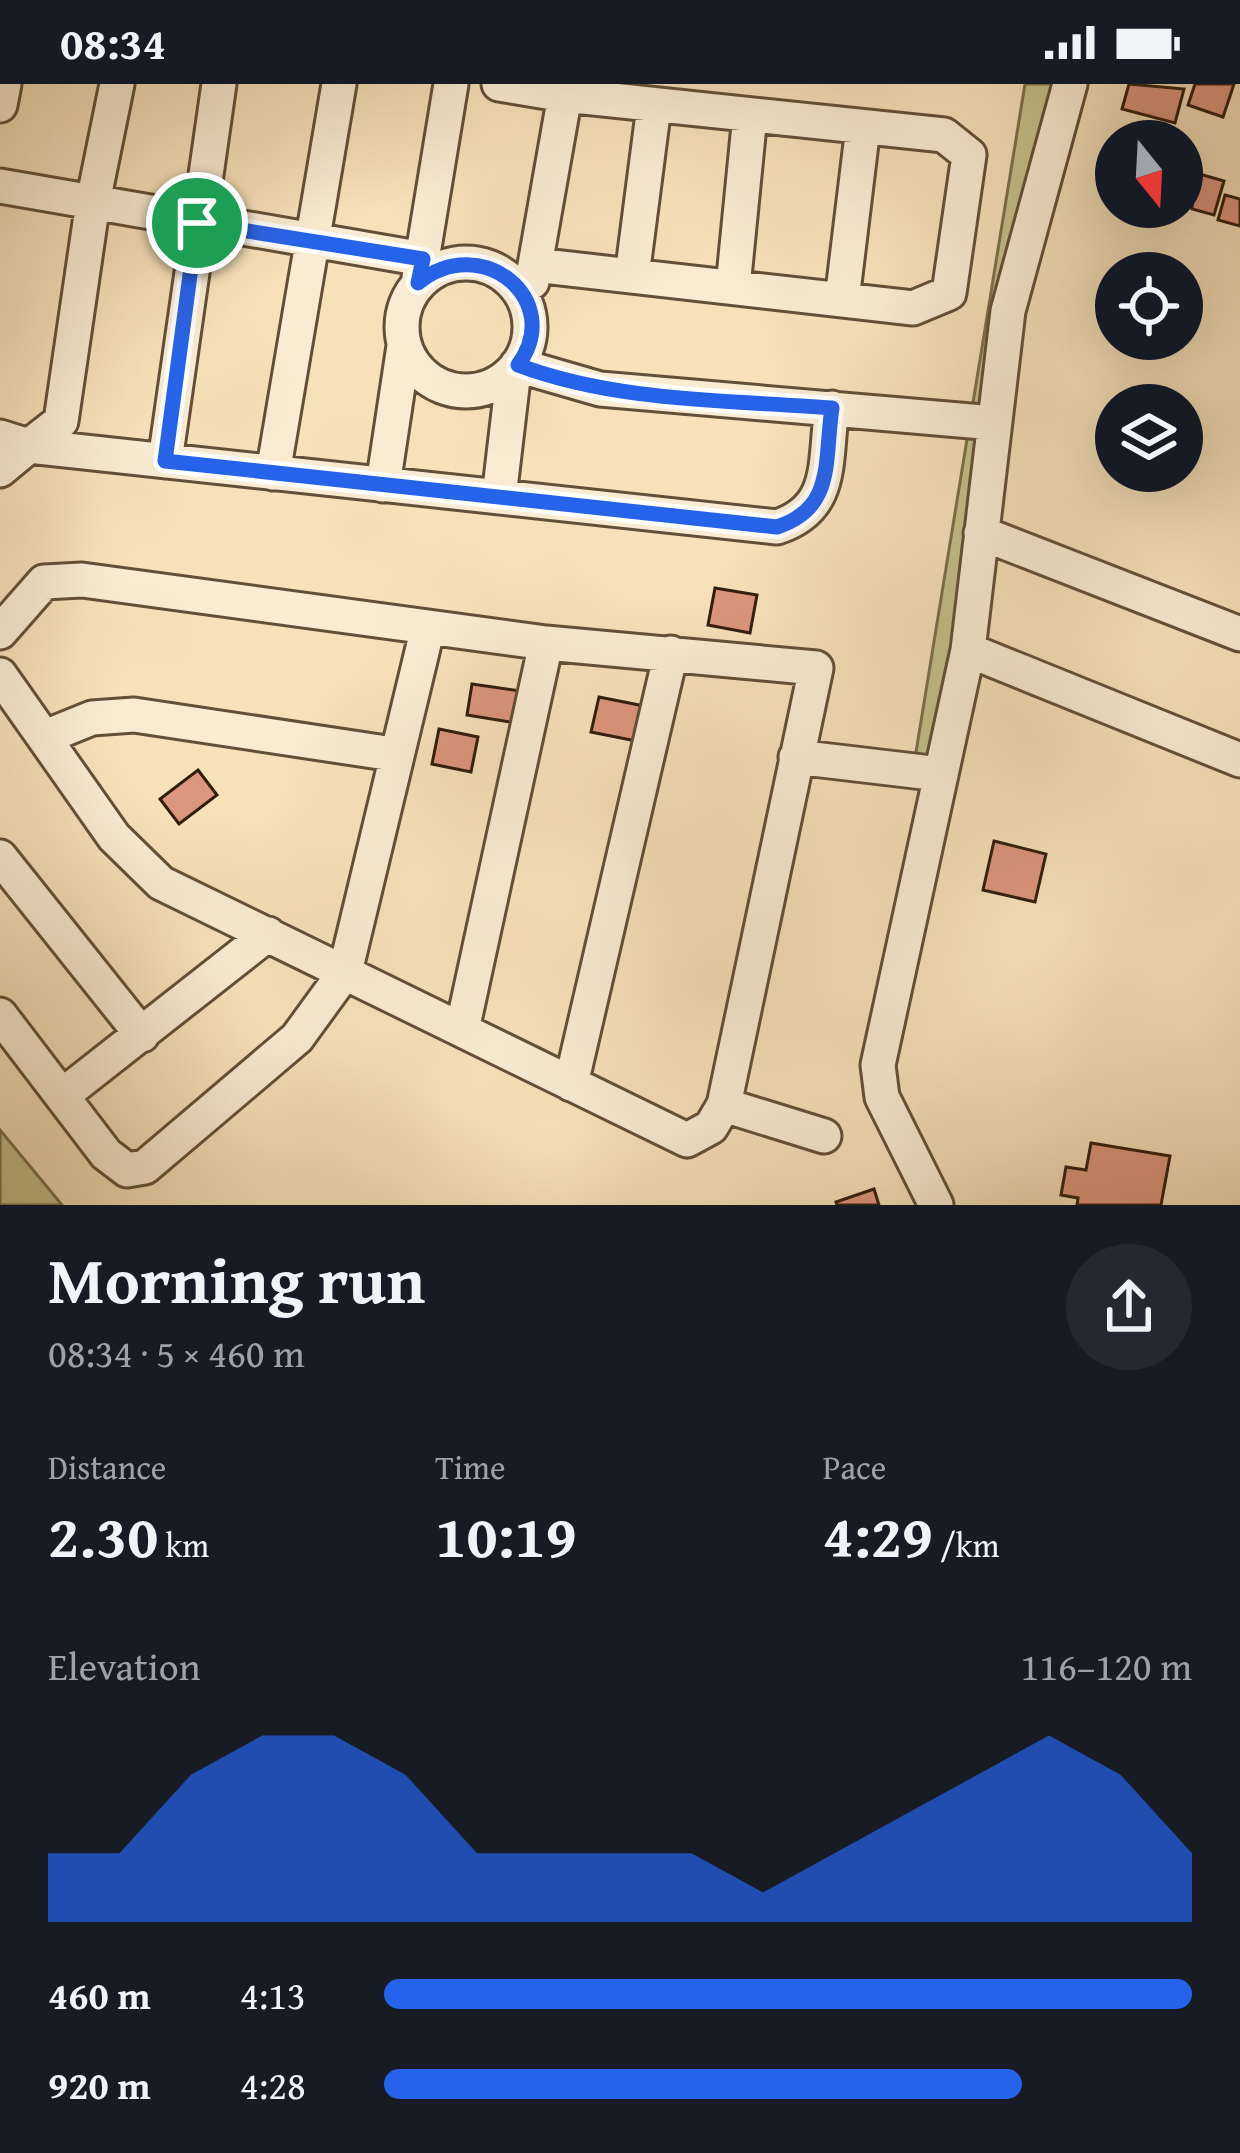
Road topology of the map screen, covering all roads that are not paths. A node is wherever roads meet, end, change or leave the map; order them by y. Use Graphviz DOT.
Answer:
graph roads {
  1 [pos="4,84"];
  2 [pos="117,84"];
  3 [pos="219,84"];
  4 [pos="339,84"];
  5 [pos="451,84"];
  6 [pos="499,84"];
  7 [pos="1070,84"];
  8 [pos="565,95"];
  9 [pos="0,105"];
  10 [pos="654,106"];
  11 [pos="750,115"];
  12 [pos="863,127"];
  13 [pos="0,186"];
  14 [pos="93,202"];
  15 [pos="197,223"];
  16 [pos="313,240"];
  17 [pos="535,265"];
  18 [pos="420,271"];
  19 [pos="632,276"];
  20 [pos="733,287"];
  21 [pos="842,300"];
  22 [pos="528,308"];
  23 [pos="404,346"];
  24 [pos="516,368"];
  25 [pos="832,408"];
  26 [pos="994,423"];
  27 [pos="14,441"];
  28 [pos="165,461"];
  29 [pos="0,470"];
  30 [pos="273,473"];
  31 [pos="383,485"];
  32 [pos="499,497"];
  33 [pos="982,532"];
  34 [pos="428,627"];
  35 [pos="0,632"];
  36 [pos="1240,634"];
  37 [pos="546,644"];
  38 [pos="968,650"];
  39 [pos="671,653"];
  40 [pos="0,675"];
  41 [pos="45,737"];
  42 [pos="393,754"];
  43 [pos="796,757"];
  44 [pos="1240,760"];
  45 [pos="940,774"];
  46 [pos="0,857"];
  47 [pos="268,934"];
  48 [pos="345,971"];
  49 [pos="0,1016"];
  50 [pos="462,1030"];
  51 [pos="142,1035"];
  52 [pos="571,1084"];
  53 [pos="63,1095"];
  54 [pos="724,1105"];
  55 [pos="824,1136"];
  56 [pos="936,1205"];
  1 -- 9 [label="street"];
  2 -- 14 [label="street"];
  3 -- 15 [label="street"];
  4 -- 16 [label="street"];
  5 -- 18 [label="street"];
  6 -- 8 [label="street"];
  7 -- 26 [label="street"];
  8 -- 10 [label="street"];
  8 -- 17 [label="street"];
  10 -- 11 [label="street"];
  10 -- 19 [label="street"];
  11 -- 12 [label="street"];
  11 -- 20 [label="street"];
  12 -- 21 [label="street"];
  12 -- 21 [label="street"];
  13 -- 14 [label="street"];
  14 -- 15 [label="street"];
  14 -- 27 [label="street"];
  15 -- 16 [label="street"];
  15 -- 28 [label="street"];
  16 -- 18 [label="street"];
  16 -- 30 [label="street"];
  17 -- 19 [label="street"];
  17 -- 22 [label="street"];
  18 -- 22 [label="street"];
  18 -- 23 [label="street"];
  19 -- 20 [label="street"];
  20 -- 21 [label="street"];
  22 -- 24 [label="street"];
  23 -- 24 [label="street"];
  23 -- 31 [label="street"];
  24 -- 25 [label="street"];
  24 -- 32 [label="street"];
  25 -- 26 [label="street"];
  25 -- 32 [label="street"];
  26 -- 33 [label="street"];
  27 -- 28 [label="street"];
  27 -- 29 [label="street"];
  28 -- 30 [label="street"];
  30 -- 31 [label="street"];
  31 -- 32 [label="street"];
  33 -- 36 [label="street"];
  33 -- 38 [label="street"];
  34 -- 35 [label="street"];
  34 -- 37 [label="street"];
  34 -- 42 [label="street"];
  37 -- 39 [label="street"];
  37 -- 50 [label="street"];
  38 -- 44 [label="street"];
  38 -- 45 [label="street"];
  39 -- 43 [label="street"];
  39 -- 52 [label="street"];
  40 -- 41 [label="street"];
  41 -- 42 [label="street"];
  41 -- 47 [label="street"];
  42 -- 48 [label="street"];
  43 -- 45 [label="street"];
  43 -- 54 [label="street"];
  45 -- 56 [label="street"];
  46 -- 51 [label="street"];
  47 -- 48 [label="street"];
  47 -- 51 [label="street"];
  48 -- 50 [label="street"];
  48 -- 53 [label="street"];
  49 -- 53 [label="street"];
  50 -- 52 [label="street"];
  51 -- 53 [label="street"];
  52 -- 54 [label="street"];
  54 -- 55 [label="street"];
}
